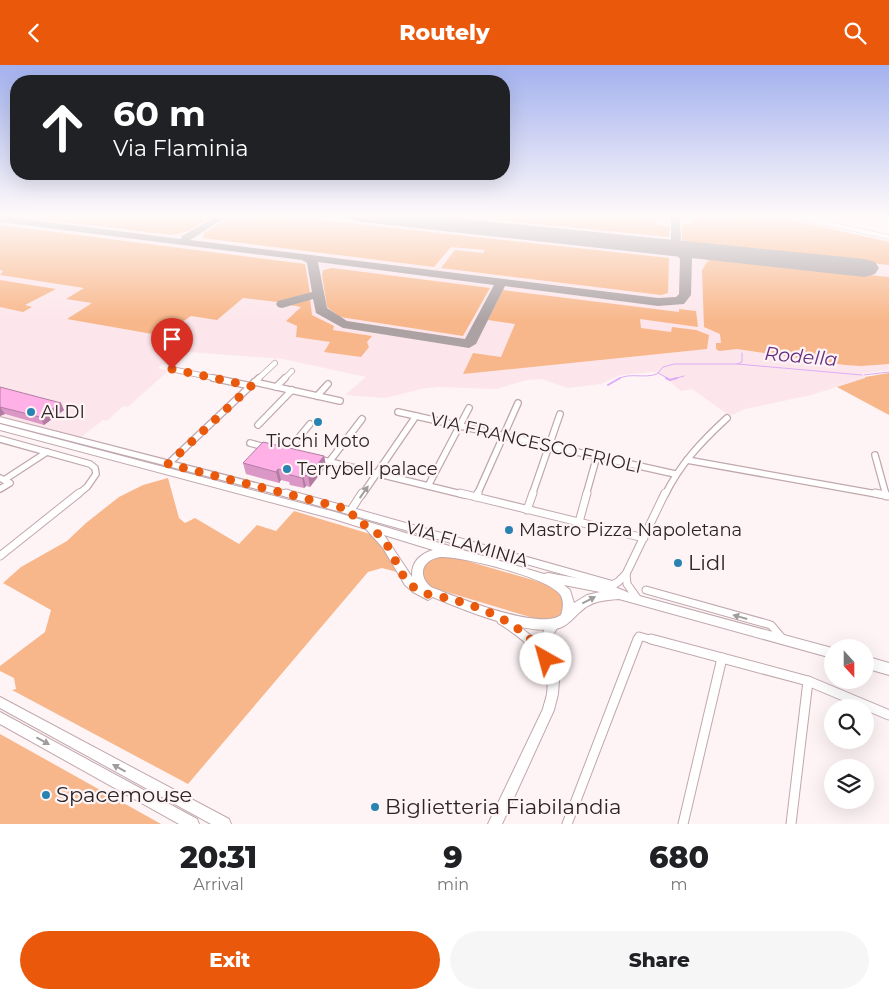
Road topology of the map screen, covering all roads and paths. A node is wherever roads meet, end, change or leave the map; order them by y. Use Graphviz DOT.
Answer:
graph roads {
  1 [pos="275,363"];
  2 [pos="171,369"];
  3 [pos="292,371"];
  4 [pos="253,384"];
  5 [pos="328,384"];
  6 [pos="276,387"];
  7 [pos="292,390"];
  8 [pos="317,396"];
  9 [pos="340,401"];
  10 [pos="518,403"];
  11 [pos="469,408"];
  12 [pos="398,412"];
  13 [pos="560,415"];
  14 [pos="416,416"];
  15 [pos="727,418"];
  16 [pos="362,419"];
  17 [pos="0,420"];
  18 [pos="310,424"];
  19 [pos="258,425"];
  20 [pos="460,426"];
  21 [pos="0,427"];
  22 [pos="503,435"];
  23 [pos="0,439"];
  24 [pos="68,441"];
  25 [pos="250,443"];
  26 [pos="549,446"];
  27 [pos="268,447"];
  28 [pos="277,450"];
  29 [pos="47,452"];
  30 [pos="287,452"];
  31 [pos="295,454"];
  32 [pos="875,455"];
  33 [pos="597,456"];
  34 [pos="312,458"];
  35 [pos="687,460"];
  36 [pos="329,462"];
  37 [pos="168,464"];
  38 [pos="376,473"];
  39 [pos="675,474"];
  40 [pos="2,479"];
  41 [pos="428,486"];
  42 [pos="0,489"];
  43 [pos="887,496"];
  44 [pos="476,497"];
  45 [pos="351,510"];
  46 [pos="527,510"];
  47 [pos="360,523"];
  48 [pos="579,523"];
  49 [pos="644,538"];
  50 [pos="459,554"];
  51 [pos="0,556"];
  52 [pos="626,574"];
  53 [pos="541,577"];
  54 [pos="610,587"];
  55 [pos="642,595"];
  56 [pos="451,599"];
  57 [pos="487,611"];
  58 [pos="565,619"];
  59 [pos="554,625"];
  60 [pos="824,651"];
  61 [pos="722,658"];
  62 [pos="546,659"];
  63 [pos="874,665"];
  64 [pos="889,669"];
  65 [pos="808,681"];
  66 [pos="0,702"];
  67 [pos="889,715"];
  68 [pos="0,718"];
  69 [pos="192,824"];
  70 [pos="224,824"];
  71 [pos="494,824"];
  72 [pos="567,824"];
  73 [pos="683,824"];
  74 [pos="791,824"];
  1 -- 4 [label="street"];
  2 -- 4 [label="street"];
  3 -- 6 [label="street"];
  4 -- 6 [label="street"];
  4 -- 37 [label="street"];
  5 -- 8 [label="street"];
  6 -- 7 [label="street"];
  7 -- 8 [label="street"];
  7 -- 19 [label="street"];
  8 -- 9 [label="street"];
  10 -- 22 [label="street"];
  11 -- 20 [label="street"];
  12 -- 14 [label="street, VIA FRANCESCO FRIOLI"];
  13 -- 26 [label="street"];
  14 -- 20 [label="street, VIA FRANCESCO FRIOLI"];
  14 -- 38 [label="street"];
  15 -- 35 [label="street"];
  16 -- 36 [label="street"];
  17 -- 24 [label="street, VIA FLAMINIA"];
  18 -- 30 [label="street"];
  20 -- 22 [label="street, VIA FRANCESCO FRIOLI"];
  20 -- 41 [label="street"];
  21 -- 24 [label="main road, VIA FLAMINIA"];
  22 -- 26 [label="street, VIA FRANCESCO FRIOLI"];
  22 -- 44 [label="street"];
  23 -- 29 [label="street"];
  24 -- 37 [label="street, VIA FLAMINIA"];
  24 -- 47 [label="main road, VIA FLAMINIA"];
  25 -- 27 [label="street"];
  26 -- 33 [label="street, VIA FRANCESCO FRIOLI"];
  26 -- 46 [label="street"];
  28 -- 30 [label="street"];
  29 -- 40 [label="street"];
  29 -- 51 [label="street"];
  30 -- 31 [label="street"];
  32 -- 43 [label="street"];
  33 -- 39 [label="street, VIA FRANCESCO FRIOLI"];
  33 -- 48 [label="street"];
  34 -- 36 [label="street"];
  35 -- 39 [label="street"];
  35 -- 43 [label="street"];
  36 -- 38 [label="street"];
  37 -- 45 [label="street, VIA FLAMINIA"];
  38 -- 41 [label="street"];
  45 -- 38 [label="street, one-way"];
  39 -- 49 [label="street"];
  40 -- 42 [label="street"];
  41 -- 44 [label="street"];
  44 -- 46 [label="street"];
  45 -- 47 [label="street"];
  45 -- 54 [label="street, VIA FLAMINIA"];
  46 -- 48 [label="street"];
  47 -- 50 [label="main road, VIA FLAMINIA"];
  47 -- 56 [label="main road, VIA FLAMINIA"];
  48 -- 49 [label="street"];
  49 -- 52 [label="street"];
  50 -- 53 [label="main road, VIA FLAMINIA"];
  50 -- 56 [label="main road, VIA FLAMINIA"];
  52 -- 54 [label="street"];
  52 -- 55 [label="street"];
  53 -- 54 [label="main road, VIA FLAMINIA"];
  53 -- 58 [label="main road, VIA FLAMINIA"];
  54 -- 55 [label="main road, VIA FLAMINIA"];
  58 -- 54 [label="main road, VIA FLAMINIA, one-way"];
  55 -- 60 [label="main road, VIA FLAMINIA"];
  56 -- 57 [label="main road, VIA FLAMINIA"];
  57 -- 59 [label="main road, VIA FLAMINIA"];
  57 -- 62 [label="main road"];
  58 -- 59 [label="main road, VIA FLAMINIA"];
  59 -- 62 [label="main road"];
  61 -- 65 [label="street"];
  61 -- 72 [label="street"];
  61 -- 73 [label="street"];
  62 -- 71 [label="main road"];
  63 -- 64 [label="main road"];
  65 -- 67 [label="street"];
  65 -- 74 [label="street"];
  70 -- 66 [label="main road, one-way"];
  68 -- 69 [label="main road, one-way"];
}
